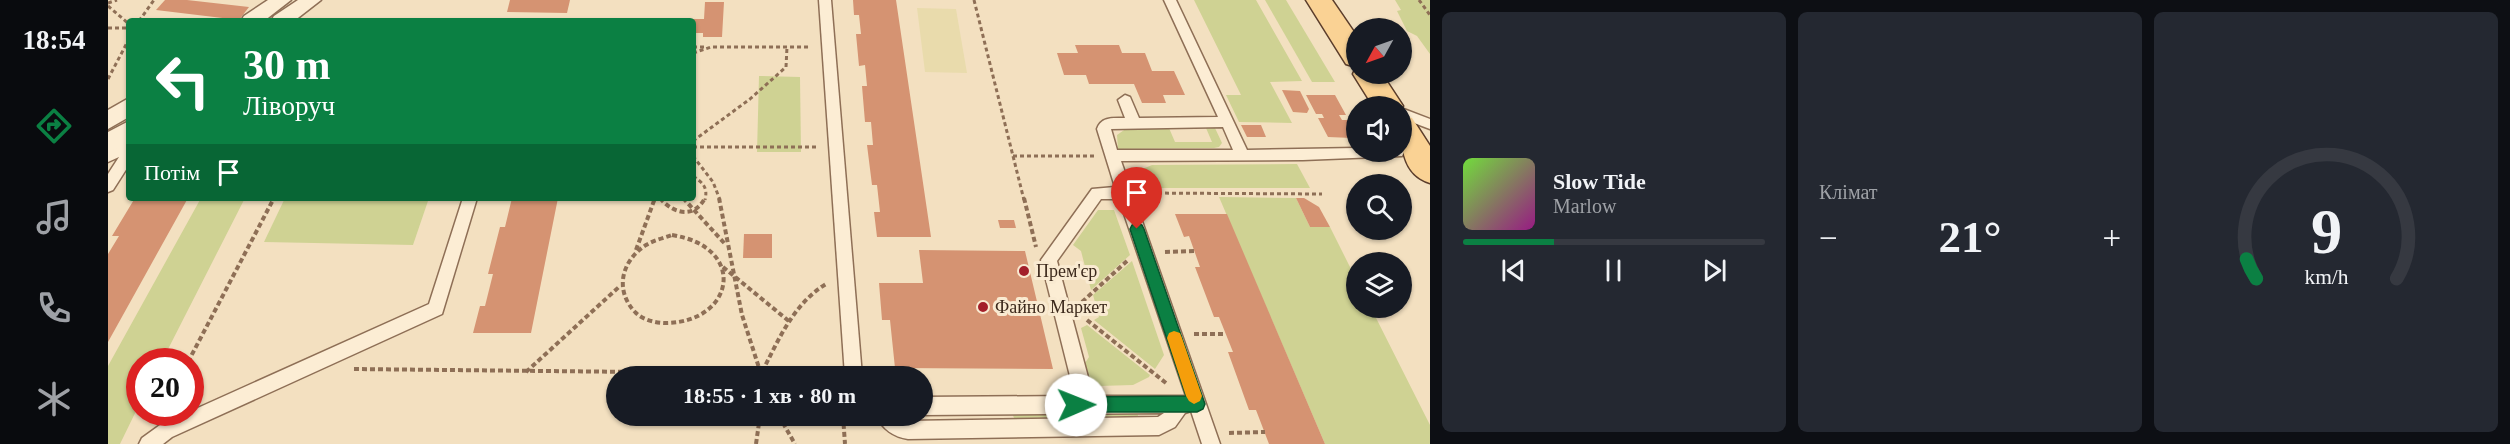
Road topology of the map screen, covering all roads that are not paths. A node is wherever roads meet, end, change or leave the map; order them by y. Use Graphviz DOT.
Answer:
graph roads {
  1 [pos="281,0"];
  2 [pos="311,0"];
  3 [pos="825,0"];
  4 [pos="1170,0"];
  5 [pos="1319,0"];
  6 [pos="255,18"];
  7 [pos="285,18"];
  8 [pos="1346,42"];
  9 [pos="1125,100"];
  10 [pos="126,108"];
  11 [pos="108,121"];
  12 [pos="1134,122"];
  13 [pos="1227,122"];
  14 [pos="126,131"];
  15 [pos="108,144"];
  16 [pos="126,145"];
  17 [pos="1413,146"];
  18 [pos="1112,156"];
  19 [pos="1243,156"];
  20 [pos="108,157"];
  21 [pos="126,158"];
  22 [pos="108,186"];
  23 [pos="1125,193"];
  24 [pos="469,201"];
  25 [pos="852,366"];
  26 [pos="1086,404"];
  27 [pos="1190,404"];
  28 [pos="933,406"];
  29 [pos="897,426"];
  30 [pos="1215,439"];
  31 [pos="148,444"];
  1 -- 6 [label="street"];
  2 -- 7 [label="street"];
  3 -- 25 [label="lane"];
  4 -- 13 [label="lane"];
  5 -- 8 [label="main road"];
  9 -- 12 [label="lane"];
  10 -- 11 [label="street"];
  12 -- 13 [label="lane"];
  12 -- 18 [label="lane"];
  13 -- 19 [label="lane"];
  14 -- 15 [label="street"];
  16 -- 20 [label="lane"];
  17 -- 19 [label="lane"];
  18 -- 19 [label="lane"];
  18 -- 23 [label="lane"];
  21 -- 22 [label="lane"];
  23 -- 26 [label="lane"];
  23 -- 27 [label="lane"];
  24 -- 31 [label="lane"];
  26 -- 27 [label="lane"];
  26 -- 28 [label="lane"];
  27 -- 29 [label="lane"];
  27 -- 30 [label="lane"];
}
